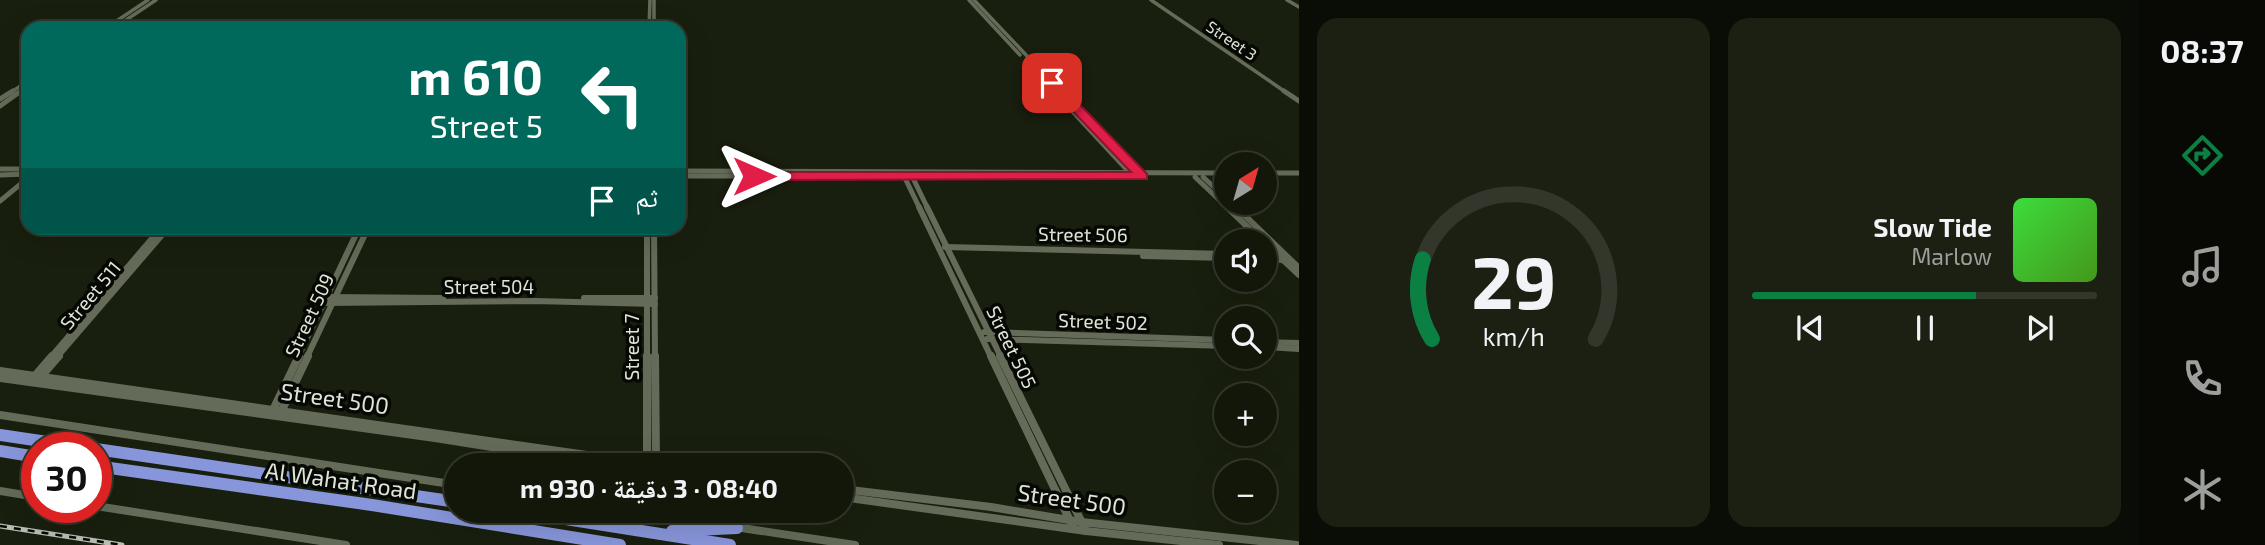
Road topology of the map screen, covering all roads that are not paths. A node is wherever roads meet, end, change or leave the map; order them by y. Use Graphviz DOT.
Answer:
graph roads {
  1 [pos="148,0"];
  2 [pos="156,0"];
  3 [pos="652,0"];
  4 [pos="971,0"];
  5 [pos="1153,0"];
  6 [pos="1289,0"];
  7 [pos="1299,6"];
  8 [pos="116,21"];
  9 [pos="124,21"];
  10 [pos="650,21"];
  11 [pos="654,21"];
  12 [pos="996,25"];
  13 [pos="21,85"];
  14 [pos="21,91"];
  15 [pos="0,99"];
  16 [pos="1299,99"];
  17 [pos="0,106"];
  18 [pos="0,169"];
  19 [pos="21,169"];
  20 [pos="686,173"];
  21 [pos="1136,174"];
  22 [pos="0,175"];
  23 [pos="908,175"];
  24 [pos="1214,175"];
  25 [pos="1278,175"];
  26 [pos="1299,175"];
  27 [pos="1214,176"];
  28 [pos="1195,177"];
  29 [pos="1203,177"];
  30 [pos="21,178"];
  31 [pos="21,185"];
  32 [pos="1214,187"];
  33 [pos="0,204"];
  34 [pos="1243,215"];
  35 [pos="1250,229"];
  36 [pos="156,235"];
  37 [pos="162,235"];
  38 [pos="359,235"];
  39 [pos="647,235"];
  40 [pos="654,235"];
  41 [pos="944,249"];
  42 [pos="1277,252"];
  43 [pos="1214,256"];
  44 [pos="1277,257"];
  45 [pos="1284,257"];
  46 [pos="1299,268"];
  47 [pos="1299,275"];
  48 [pos="329,300"];
  49 [pos="646,301"];
  50 [pos="655,301"];
  51 [pos="984,335"];
  52 [pos="1214,340"];
  53 [pos="1277,343"];
  54 [pos="1214,345"];
  55 [pos="1299,346"];
  56 [pos="1277,347"];
  57 [pos="0,371"];
  58 [pos="0,378"];
  59 [pos="35,380"];
  60 [pos="276,413"];
  61 [pos="0,415"];
  62 [pos="0,435"];
  63 [pos="21,438"];
  64 [pos="0,451"];
  65 [pos="112,451"];
  66 [pos="125,453"];
  67 [pos="555,453"];
  68 [pos="653,453"];
  69 [pos="654,453"];
  70 [pos="21,454"];
  71 [pos="158,458"];
  72 [pos="112,468"];
  73 [pos="147,474"];
  74 [pos="444,483"];
  75 [pos="854,490"];
  76 [pos="0,491"];
  77 [pos="21,494"];
  78 [pos="854,498"];
  79 [pos="444,500"];
  80 [pos="112,509"];
  81 [pos="589,523"];
  82 [pos="705,523"];
  83 [pos="1078,526"];
  84 [pos="737,528"];
  85 [pos="651,533"];
  86 [pos="345,545"];
  87 [pos="620,545"];
  88 [pos="730,545"];
  89 [pos="855,545"];
  90 [pos="1219,545"];
  91 [pos="1297,545"];
  1 -- 8 [label="street"];
  2 -- 9 [label="street"];
  3 -- 10 [label="street"];
  3 -- 11 [label="street"];
  4 -- 12 [label="street"];
  5 -- 16 [label="street, Street 3"];
  6 -- 7 [label="street"];
  12 -- 21 [label="street"];
  12 -- 21 [label="street"];
  13 -- 15 [label="street"];
  14 -- 17 [label="street"];
  18 -- 19 [label="street"];
  20 -- 23 [label="street"];
  21 -- 23 [label="street"];
  21 -- 24 [label="street"];
  21 -- 28 [label="street"];
  22 -- 30 [label="street"];
  23 -- 41 [label="street, Street 505"];
  25 -- 26 [label="street"];
  27 -- 29 [label="street"];
  28 -- 29 [label="street"];
  28 -- 35 [label="street"];
  29 -- 32 [label="street"];
  31 -- 33 [label="street"];
  34 -- 45 [label="street"];
  36 -- 59 [label="street, Street 511"];
  37 -- 59 [label="street, Street 511"];
  38 -- 48 [label="street, Street 509"];
  39 -- 49 [label="street, Street 7"];
  40 -- 50 [label="street, Street 7"];
  41 -- 43 [label="street, Street 506"];
  41 -- 51 [label="street, Street 505"];
  42 -- 45 [label="street"];
  44 -- 45 [label="street"];
  45 -- 46 [label="street"];
  45 -- 47 [label="street"];
  48 -- 49 [label="street, Street 504"];
  48 -- 60 [label="street, Street 509"];
  49 -- 50 [label="street, Street 504"];
  49 -- 68 [label="street, Street 7"];
  50 -- 69 [label="street, Street 7"];
  51 -- 52 [label="street, Street 502"];
  51 -- 54 [label="street, Street 502"];
  51 -- 83 [label="street, Street 505"];
  53 -- 55 [label="street"];
  55 -- 56 [label="street"];
  57 -- 59 [label="street, Street 500"];
  58 -- 59 [label="street, Street 500"];
  59 -- 60 [label="street, Street 500"];
  60 -- 67 [label="street, Street 500"];
  61 -- 74 [label="street, Al Wahat Road"];
  62 -- 63 [label="highway"];
  64 -- 70 [label="highway"];
  65 -- 66 [label="highway, Al Wahat Road"];
  66 -- 71 [label="highway, Al Wahat Road"];
  66 -- 72 [label="highway"];
  71 -- 73 [label="highway"];
  71 -- 79 [label="highway, Al Wahat Road"];
  72 -- 73 [label="highway, Al Wahat Road"];
  73 -- 87 [label="highway, Al Wahat Road"];
  75 -- 83 [label="street, Street 500"];
  76 -- 77 [label="street"];
  78 -- 83 [label="street, Street 500"];
  80 -- 86 [label="street"];
  81 -- 85 [label="highway"];
  82 -- 84 [label="street"];
  83 -- 90 [label="street, Street 500"];
  83 -- 91 [label="street, Street 500"];
  84 -- 85 [label="highway"];
  84 -- 89 [label="street"];
  85 -- 88 [label="highway"];
}
